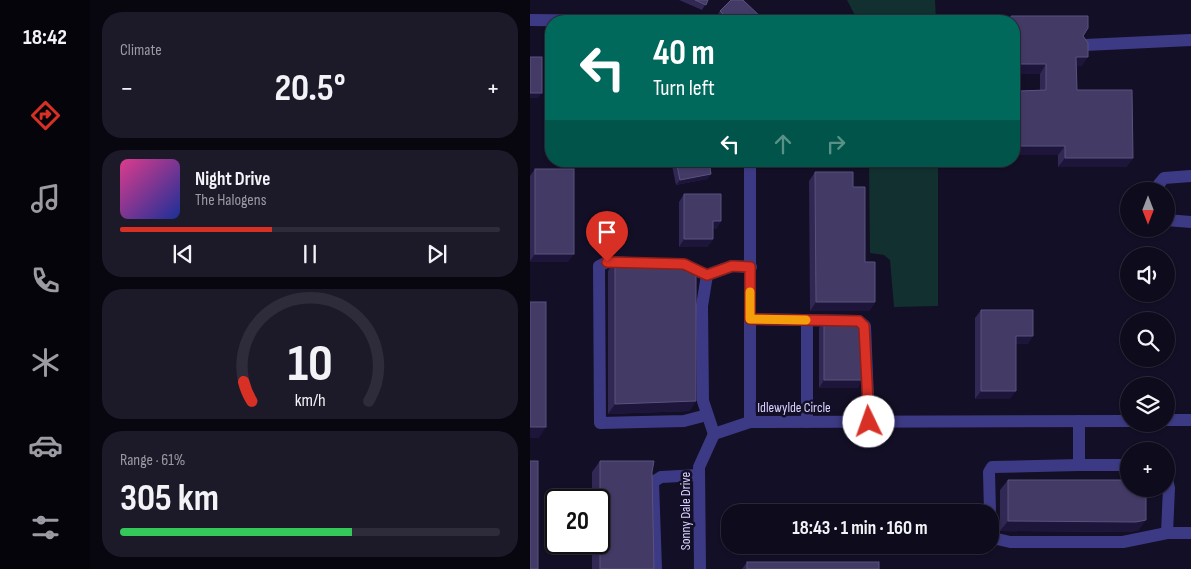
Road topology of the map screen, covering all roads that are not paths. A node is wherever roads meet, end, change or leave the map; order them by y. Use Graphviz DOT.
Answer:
graph roads {
  1 [pos="530,20"];
  2 [pos="545,20"];
  3 [pos="1191,40"];
  4 [pos="1085,45"];
  5 [pos="750,167"];
  6 [pos="1191,176"];
  7 [pos="1161,182"];
  8 [pos="1175,221"];
  9 [pos="1191,222"];
  10 [pos="646,263"];
  11 [pos="665,264"];
  12 [pos="750,267"];
  13 [pos="707,275"];
  14 [pos="750,319"];
  15 [pos="807,320"];
  16 [pos="708,415"];
  17 [pos="1120,420"];
  18 [pos="1175,420"];
  19 [pos="1191,420"];
  20 [pos="1079,421"];
  21 [pos="750,422"];
  22 [pos="807,422"];
  23 [pos="869,422"];
  24 [pos="714,434"];
  25 [pos="1079,465"];
  26 [pos="1120,465"];
  27 [pos="699,476"];
  28 [pos="1169,497"];
  29 [pos="990,504"];
  30 [pos="1167,533"];
  31 [pos="1191,533"];
  32 [pos="999,539"];
  33 [pos="656,569"];
  34 [pos="700,569"];
  1 -- 2 [label="street"];
  3 -- 4 [label="street"];
  5 -- 12 [label="street, Idlewylde Circle"];
  6 -- 7 [label="street"];
  8 -- 9 [label="street"];
  10 -- 16 [label="street"];
  11 -- 13 [label="street"];
  12 -- 13 [label="street"];
  12 -- 14 [label="street, Idlewylde Circle"];
  13 -- 16 [label="street"];
  14 -- 15 [label="street"];
  14 -- 21 [label="street, Idlewylde Circle"];
  15 -- 22 [label="street"];
  15 -- 23 [label="street"];
  16 -- 24 [label="street"];
  17 -- 20 [label="street, Idlewylde Circle"];
  18 -- 19 [label="street"];
  20 -- 23 [label="street, Idlewylde Circle"];
  20 -- 25 [label="street"];
  21 -- 22 [label="street, Idlewylde Circle"];
  21 -- 24 [label="street"];
  22 -- 23 [label="street, Idlewylde Circle"];
  24 -- 27 [label="street, Sonny Dale Drive"];
  25 -- 26 [label="street"];
  25 -- 29 [label="street"];
  27 -- 33 [label="street"];
  27 -- 34 [label="street, Sonny Dale Drive"];
  28 -- 30 [label="street"];
  30 -- 31 [label="street"];
  30 -- 32 [label="street"];
}
